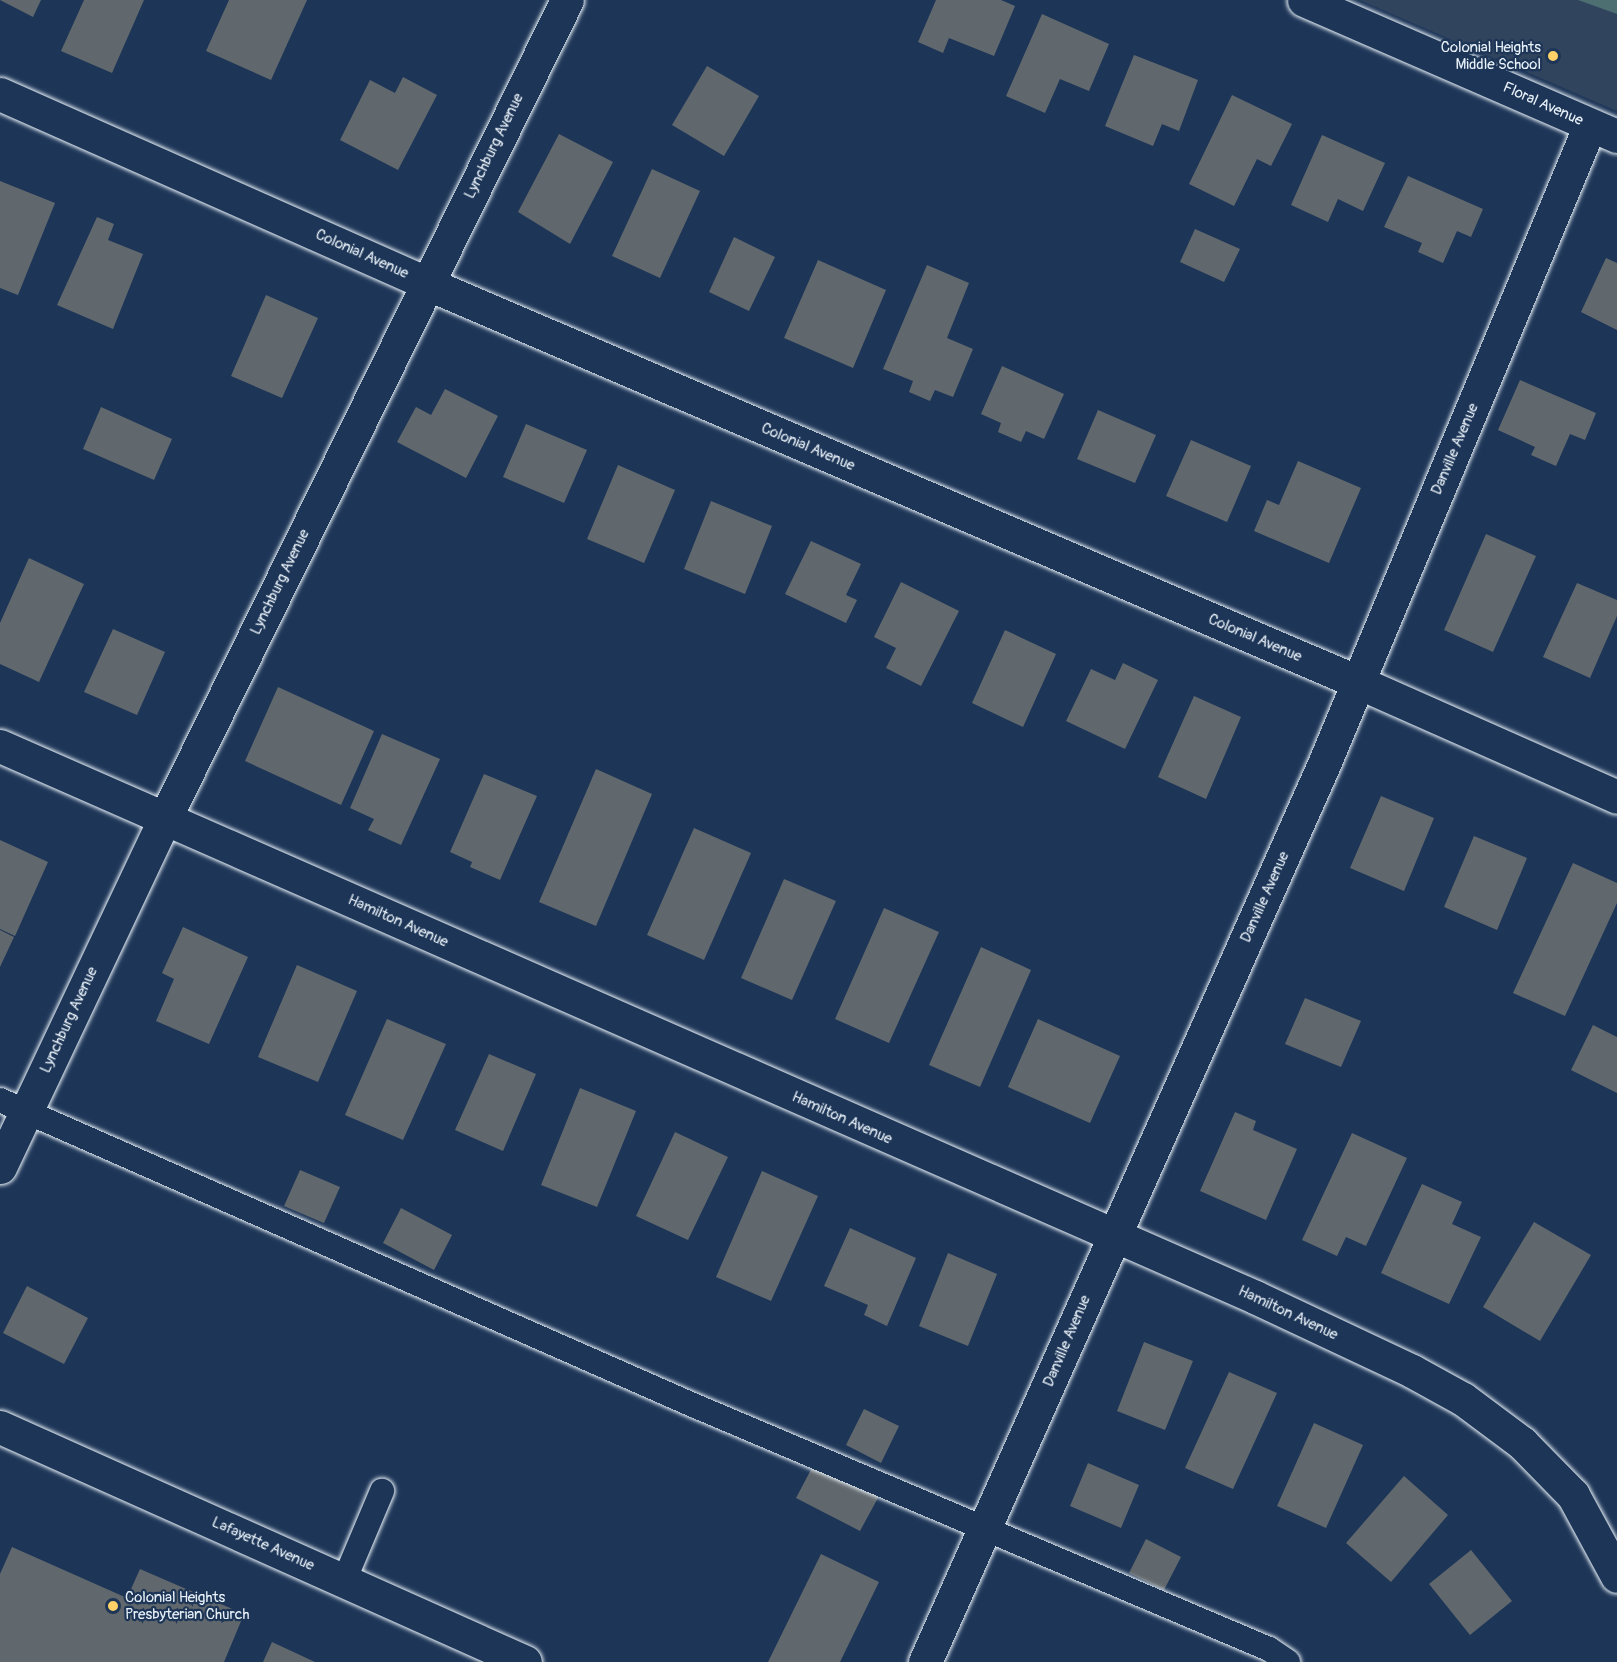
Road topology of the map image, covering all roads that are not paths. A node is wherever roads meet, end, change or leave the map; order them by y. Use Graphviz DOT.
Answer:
graph roads {
  1 [pos="567,0"];
  2 [pos="1304,0"];
  3 [pos="0,94"];
  4 [pos="1604,131"];
  5 [pos="426,283"];
  6 [pos="1358,682"];
  7 [pos="0,746"];
  8 [pos="1617,797"];
  9 [pos="165,818"];
  10 [pos="13,1106"];
  11 [pos="0,1167"];
  12 [pos="1114,1236"];
  13 [pos="0,1427"];
  14 [pos="382,1491"];
  15 [pos="985,1529"];
  16 [pos="1617,1576"];
  17 [pos="344,1581"];
  18 [pos="525,1662"];
  19 [pos="925,1662"];
  20 [pos="1288,1662"];
  1 -- 5 [label="street, Lynchburg Avenue"];
  2 -- 4 [label="street, Floral Avenue"];
  3 -- 5 [label="street, Colonial Avenue"];
  4 -- 6 [label="street, Danville Avenue"];
  5 -- 6 [label="street, Colonial Avenue"];
  5 -- 9 [label="street, Lynchburg Avenue"];
  6 -- 8 [label="street, Colonial Avenue"];
  6 -- 12 [label="street, Danville Avenue"];
  7 -- 9 [label="street, Hamilton Avenue"];
  9 -- 10 [label="street, Lynchburg Avenue"];
  9 -- 12 [label="street, Hamilton Avenue"];
  10 -- 11 [label="street, Lynchburg Avenue"];
  10 -- 15 [label="lane"];
  12 -- 15 [label="street, Danville Avenue"];
  12 -- 16 [label="street, Hamilton Avenue"];
  13 -- 17 [label="street, Lafayette Avenue"];
  14 -- 17 [label="lane"];
  15 -- 19 [label="street, Danville Avenue"];
  15 -- 20 [label="lane"];
  17 -- 18 [label="street, Lafayette Avenue"];
}
